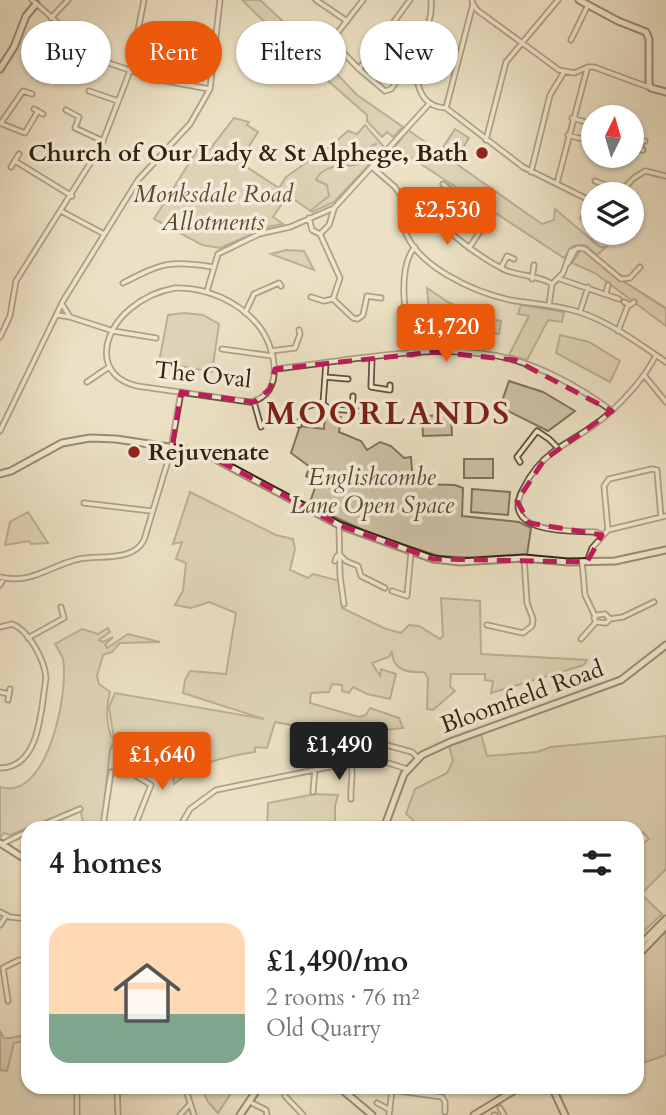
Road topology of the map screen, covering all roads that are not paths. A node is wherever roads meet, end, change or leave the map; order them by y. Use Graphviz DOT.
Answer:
graph roads {
  1 [pos="68,0"];
  2 [pos="144,0"];
  3 [pos="220,0"];
  4 [pos="316,0"];
  5 [pos="363,0"];
  6 [pos="410,0"];
  7 [pos="431,0"];
  8 [pos="558,0"];
  9 [pos="579,0"];
  10 [pos="34,2"];
  11 [pos="473,2"];
  12 [pos="587,6"];
  13 [pos="51,18"];
  14 [pos="140,21"];
  15 [pos="347,21"];
  16 [pos="429,21"];
  17 [pos="571,40"];
  18 [pos="522,42"];
  19 [pos="346,56"];
  20 [pos="587,66"];
  21 [pos="0,69"];
  22 [pos="125,69"];
  23 [pos="359,69"];
  24 [pos="564,72"];
  25 [pos="125,84"];
  26 [pos="182,84"];
  27 [pos="378,84"];
  28 [pos="393,84"];
  29 [pos="419,84"];
  30 [pos="651,88"];
  31 [pos="210,89"];
  32 [pos="89,91"];
  33 [pos="666,92"];
  34 [pos="32,94"];
  35 [pos="118,102"];
  36 [pos="429,104"];
  37 [pos="445,108"];
  38 [pos="66,110"];
  39 [pos="43,114"];
  40 [pos="572,118"];
  41 [pos="581,121"];
  42 [pos="1,123"];
  43 [pos="568,135"];
  44 [pos="581,139"];
  45 [pos="485,140"];
  46 [pos="103,141"];
  47 [pos="19,154"];
  48 [pos="15,161"];
  49 [pos="11,167"];
  50 [pos="373,167"];
  51 [pos="531,172"];
  52 [pos="666,176"];
  53 [pos="595,181"];
  54 [pos="556,183"];
  55 [pos="443,184"];
  56 [pos="581,194"];
  57 [pos="72,196"];
  58 [pos="401,196"];
  59 [pos="334,208"];
  60 [pos="61,211"];
  61 [pos="491,215"];
  62 [pos="309,218"];
  63 [pos="441,226"];
  64 [pos="104,234"];
  65 [pos="320,234"];
  66 [pos="415,247"];
  67 [pos="469,248"];
  68 [pos="514,259"];
  69 [pos="534,265"];
  70 [pos="213,267"];
  71 [pos="640,267"];
  72 [pos="501,268"];
  73 [pos="275,277"];
  74 [pos="532,279"];
  75 [pos="560,279"];
  76 [pos="123,284"];
  77 [pos="552,284"];
  78 [pos="608,285"];
  79 [pos="588,287"];
  80 [pos="206,291"];
  81 [pos="606,293"];
  82 [pos="311,297"];
  83 [pos="381,298"];
  84 [pos="333,299"];
  85 [pos="619,299"];
  86 [pos="634,302"];
  87 [pos="62,304"];
  88 [pos="550,305"];
  89 [pos="245,313"];
  90 [pos="580,313"];
  91 [pos="56,315"];
  92 [pos="71,317"];
  93 [pos="299,330"];
  94 [pos="113,331"];
  95 [pos="618,331"];
  96 [pos="0,337"];
  97 [pos="156,338"];
  98 [pos="222,349"];
  99 [pos="272,354"];
  100 [pos="412,354"];
  101 [pos="655,357"];
  102 [pos="372,358"];
  103 [pos="666,362"];
  104 [pos="326,363"];
  105 [pos="109,367"];
  106 [pos="275,369"];
  107 [pos="644,375"];
  108 [pos="325,377"];
  109 [pos="348,379"];
  110 [pos="87,382"];
  111 [pos="390,390"];
  112 [pos="181,392"];
  113 [pos="353,396"];
  114 [pos="254,402"];
  115 [pos="322,402"];
  116 [pos="666,402"];
  117 [pos="352,411"];
  118 [pos="359,411"];
  119 [pos="611,411"];
  120 [pos="299,425"];
  121 [pos="261,428"];
  122 [pos="0,430"];
  123 [pos="172,448"];
  124 [pos="558,449"];
  125 [pos="520,462"];
  126 [pos="0,474"];
  127 [pos="84,503"];
  128 [pos="151,511"];
  129 [pos="664,517"];
  130 [pos="339,525"];
  131 [pos="608,530"];
  132 [pos="602,535"];
  133 [pos="666,550"];
  134 [pos="411,552"];
  135 [pos="341,556"];
  136 [pos="524,558"];
  137 [pos="335,561"];
  138 [pos="584,562"];
  139 [pos="2,578"];
  140 [pos="0,584"];
  141 [pos="385,588"];
  142 [pos="392,591"];
  143 [pos="654,602"];
  144 [pos="344,604"];
  145 [pos="61,607"];
  146 [pos="595,619"];
  147 [pos="611,619"];
  148 [pos="495,620"];
  149 [pos="487,625"];
  150 [pos="0,627"];
  151 [pos="493,627"];
  152 [pos="28,638"];
  153 [pos="581,639"];
  154 [pos="666,645"];
  155 [pos="0,692"];
  156 [pos="8,700"];
  157 [pos="386,745"];
  158 [pos="418,758"];
  159 [pos="125,762"];
  160 [pos="351,762"];
  161 [pos="0,768"];
  162 [pos="407,769"];
  163 [pos="315,770"];
  164 [pos="111,772"];
  165 [pos="313,792"];
  166 [pos="351,799"];
  167 [pos="80,809"];
  168 [pos="52,821"];
  169 [pos="105,821"];
  170 [pos="137,821"];
  171 [pos="183,821"];
  172 [pos="387,821"];
  173 [pos="21,834"];
  174 [pos="1,844"];
  175 [pos="21,857"];
  176 [pos="0,912"];
  177 [pos="6,916"];
  178 [pos="21,918"];
  179 [pos="666,919"];
  180 [pos="0,925"];
  181 [pos="666,926"];
  182 [pos="644,944"];
  183 [pos="21,960"];
  184 [pos="3,994"];
  185 [pos="8,1001"];
  186 [pos="77,1094"];
  187 [pos="117,1094"];
  188 [pos="187,1094"];
  189 [pos="255,1094"];
  190 [pos="285,1094"];
  191 [pos="347,1094"];
  192 [pos="392,1094"];
  193 [pos="421,1094"];
  194 [pos="508,1094"];
  195 [pos="555,1094"];
  196 [pos="250,1102"];
  197 [pos="377,1103"];
  198 [pos="189,1105"];
  199 [pos="500,1108"];
  200 [pos="390,1112"];
  201 [pos="445,1112"];
  202 [pos="77,1115"];
  203 [pos="118,1115"];
  204 [pos="180,1115"];
  205 [pos="194,1115"];
  206 [pos="240,1115"];
  207 [pos="267,1115"];
  208 [pos="303,1115"];
  209 [pos="372,1115"];
  210 [pos="474,1115"];
  211 [pos="504,1115"];
  212 [pos="565,1115"];
  1 -- 13 [label="street"];
  2 -- 14 [label="street"];
  3 -- 31 [label="street"];
  4 -- 15 [label="street"];
  5 -- 15 [label="street"];
  6 -- 23 [label="street"];
  7 -- 16 [label="street"];
  8 -- 18 [label="street"];
  9 -- 12 [label="street"];
  10 -- 13 [label="street"];
  10 -- 21 [label="street"];
  11 -- 18 [label="street"];
  11 -- 37 [label="street"];
  12 -- 17 [label="street"];
  12 -- 30 [label="street"];
  13 -- 22 [label="street"];
  18 -- 24 [label="street"];
  18 -- 45 [label="street"];
  19 -- 23 [label="street"];
  20 -- 24 [label="street"];
  20 -- 30 [label="street"];
  20 -- 40 [label="street"];
  24 -- 51 [label="street"];
  25 -- 35 [label="street"];
  26 -- 31 [label="street"];
  27 -- 28 [label="street"];
  29 -- 36 [label="street"];
  30 -- 33 [label="street"];
  31 -- 64 [label="street"];
  32 -- 35 [label="street"];
  34 -- 42 [label="street"];
  35 -- 46 [label="street"];
  36 -- 37 [label="street"];
  36 -- 50 [label="street"];
  37 -- 45 [label="street"];
  38 -- 46 [label="street"];
  39 -- 42 [label="street"];
  40 -- 41 [label="street"];
  40 -- 43 [label="street"];
  43 -- 44 [label="street"];
  43 -- 54 [label="street"];
  45 -- 51 [label="street"];
  46 -- 57 [label="street"];
  47 -- 48 [label="street"];
  48 -- 49 [label="street"];
  48 -- 57 [label="street"];
  50 -- 58 [label="street"];
  50 -- 59 [label="street"];
  51 -- 54 [label="street"];
  52 -- 53 [label="street"];
  54 -- 56 [label="street"];
  55 -- 63 [label="street"];
  57 -- 60 [label="street"];
  58 -- 63 [label="street"];
  58 -- 66 [label="street"];
  59 -- 62 [label="street"];
  59 -- 65 [label="street"];
  60 -- 64 [label="street"];
  60 -- 96 [label="street"];
  61 -- 67 [label="street"];
  62 -- 65 [label="street"];
  62 -- 70 [label="street"];
  63 -- 67 [label="street"];
  64 -- 87 [label="street"];
  65 -- 84 [label="street"];
  66 -- 88 [label="street"];
  66 -- 100 [label="street"];
  67 -- 72 [label="street"];
  68 -- 72 [label="street"];
  69 -- 74 [label="street"];
  70 -- 76 [label="street"];
  70 -- 80 [label="street"];
  71 -- 75 [label="street"];
  72 -- 74 [label="street"];
  73 -- 89 [label="street"];
  74 -- 77 [label="street"];
  75 -- 77 [label="street"];
  75 -- 79 [label="street"];
  77 -- 88 [label="street"];
  78 -- 81 [label="street"];
  79 -- 81 [label="street"];
  79 -- 90 [label="street"];
  80 -- 89 [label="street, The Oval"];
  80 -- 94 [label="street, The Oval"];
  81 -- 85 [label="street"];
  82 -- 84 [label="street"];
  83 -- 84 [label="street"];
  86 -- 95 [label="street"];
  87 -- 91 [label="street"];
  87 -- 92 [label="street"];
  88 -- 90 [label="street"];
  89 -- 99 [label="street, The Oval"];
  90 -- 95 [label="street"];
  91 -- 92 [label="street"];
  91 -- 122 [label="street"];
  92 -- 94 [label="street"];
  93 -- 99 [label="street"];
  94 -- 97 [label="street"];
  94 -- 105 [label="street"];
  95 -- 101 [label="street"];
  98 -- 99 [label="street"];
  99 -- 106 [label="street, The Oval"];
  100 -- 102 [label="street"];
  100 -- 119 [label="street"];
  101 -- 103 [label="street"];
  101 -- 107 [label="street"];
  102 -- 104 [label="street"];
  102 -- 111 [label="street"];
  104 -- 106 [label="street"];
  104 -- 108 [label="street"];
  105 -- 110 [label="street"];
  105 -- 112 [label="street, The Oval"];
  106 -- 114 [label="street, The Oval"];
  107 -- 116 [label="street"];
  107 -- 119 [label="street"];
  108 -- 109 [label="street"];
  108 -- 115 [label="street"];
  112 -- 114 [label="street, The Oval"];
  112 -- 123 [label="street"];
  113 -- 117 [label="street"];
  114 -- 121 [label="street"];
  115 -- 117 [label="street"];
  115 -- 120 [label="street"];
  117 -- 118 [label="street"];
  119 -- 124 [label="street"];
  123 -- 126 [label="street"];
  123 -- 128 [label="street"];
  123 -- 130 [label="street"];
  124 -- 125 [label="street"];
  124 -- 132 [label="street"];
  127 -- 128 [label="street"];
  128 -- 139 [label="street"];
  129 -- 131 [label="street"];
  129 -- 131 [label="street"];
  130 -- 134 [label="street"];
  130 -- 135 [label="street"];
  131 -- 132 [label="street"];
  132 -- 138 [label="street"];
  133 -- 138 [label="street"];
  134 -- 136 [label="street"];
  134 -- 142 [label="street"];
  135 -- 137 [label="street"];
  135 -- 141 [label="street"];
  135 -- 144 [label="street"];
  136 -- 138 [label="street"];
  136 -- 151 [label="street"];
  138 -- 146 [label="street"];
  139 -- 140 [label="street"];
  143 -- 147 [label="street"];
  145 -- 152 [label="street"];
  146 -- 147 [label="street"];
  146 -- 147 [label="street"];
  146 -- 153 [label="street"];
  148 -- 151 [label="street"];
  149 -- 151 [label="street"];
  150 -- 152 [label="street"];
  152 -- 161 [label="street"];
  154 -- 158 [label="street, Bloomfield Road"];
  155 -- 156 [label="street"];
  157 -- 158 [label="street"];
  158 -- 162 [label="street, Bloomfield Road"];
  159 -- 170 [label="street"];
  160 -- 162 [label="street"];
  160 -- 163 [label="street"];
  160 -- 166 [label="street"];
  162 -- 172 [label="street, Bloomfield Road"];
  163 -- 165 [label="street"];
  163 -- 171 [label="street"];
  164 -- 169 [label="street"];
  167 -- 168 [label="street"];
  173 -- 174 [label="street"];
  174 -- 175 [label="street"];
  176 -- 177 [label="street"];
  177 -- 178 [label="street"];
  177 -- 180 [label="street"];
  179 -- 182 [label="main road"];
  181 -- 182 [label="main road"];
  183 -- 184 [label="street"];
  184 -- 185 [label="street"];
  186 -- 202 [label="street"];
  187 -- 203 [label="street"];
  188 -- 198 [label="street"];
  189 -- 196 [label="street"];
  190 -- 208 [label="street"];
  191 -- 209 [label="street"];
  192 -- 200 [label="street"];
  193 -- 201 [label="street"];
  194 -- 210 [label="main road"];
  195 -- 212 [label="street"];
  196 -- 206 [label="street"];
  196 -- 207 [label="street"];
  197 -- 200 [label="street"];
  198 -- 204 [label="street"];
  198 -- 205 [label="street"];
  199 -- 211 [label="street"];
}
